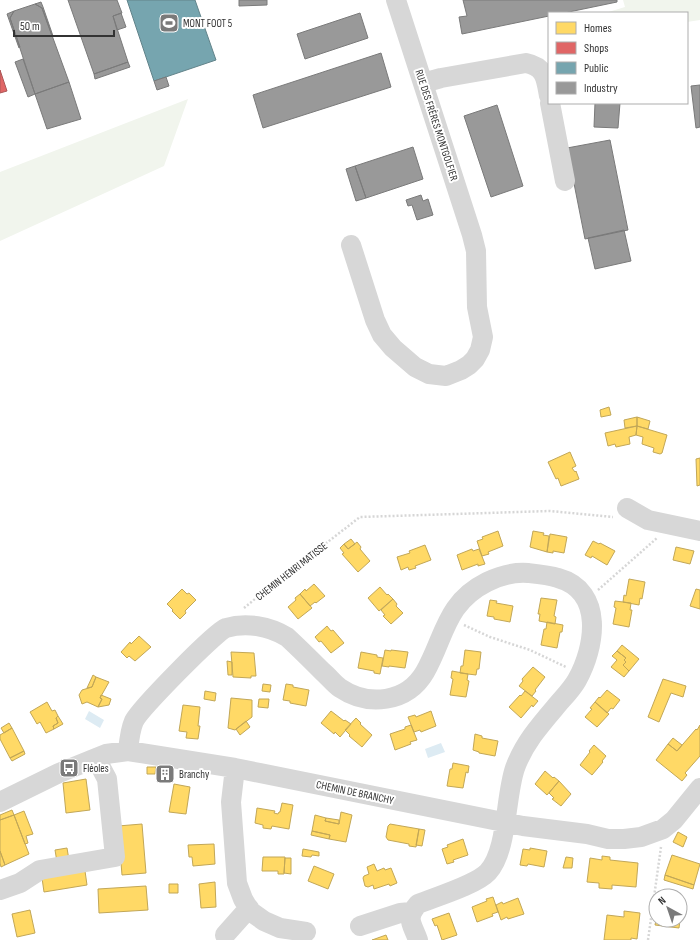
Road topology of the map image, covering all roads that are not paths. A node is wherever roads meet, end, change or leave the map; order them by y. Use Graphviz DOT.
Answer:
graph roads {
  1 [pos="396,0"];
  2 [pos="423,83"];
  3 [pos="548,91"];
  4 [pos="550,104"];
  5 [pos="565,181"];
  6 [pos="351,245"];
  7 [pos="628,508"];
  8 [pos="700,530"];
  9 [pos="128,751"];
  10 [pos="96,758"];
  11 [pos="235,768"];
  12 [pos="700,788"];
  13 [pos="0,802"];
  14 [pos="505,822"];
  15 [pos="0,890"];
  16 [pos="249,908"];
  17 [pos="411,912"];
  18 [pos="360,926"];
  19 [pos="306,932"];
  20 [pos="225,935"];
  21 [pos="418,940"];
  1 -- 2 [label="street, RUE DES FRÈRES MONTGOLFIER"];
  2 -- 3 [label="street"];
  2 -- 6 [label="street, RUE DES FRÈRES MONTGOLFIER"];
  4 -- 5 [label="street"];
  7 -- 8 [label="street"];
  9 -- 10 [label="street, CHEMIN DE BRANCHY"];
  9 -- 11 [label="street, CHEMIN DE BRANCHY"];
  9 -- 14 [label="street"];
  10 -- 13 [label="street, CHEMIN DE BRANCHY"];
  10 -- 15 [label="street"];
  11 -- 14 [label="street, CHEMIN DE BRANCHY"];
  11 -- 16 [label="street"];
  12 -- 14 [label="street, CHEMIN DE BRANCHY"];
  14 -- 17 [label="street"];
  16 -- 19 [label="street"];
  16 -- 20 [label="street"];
  17 -- 18 [label="street"];
  17 -- 21 [label="street"];
}
